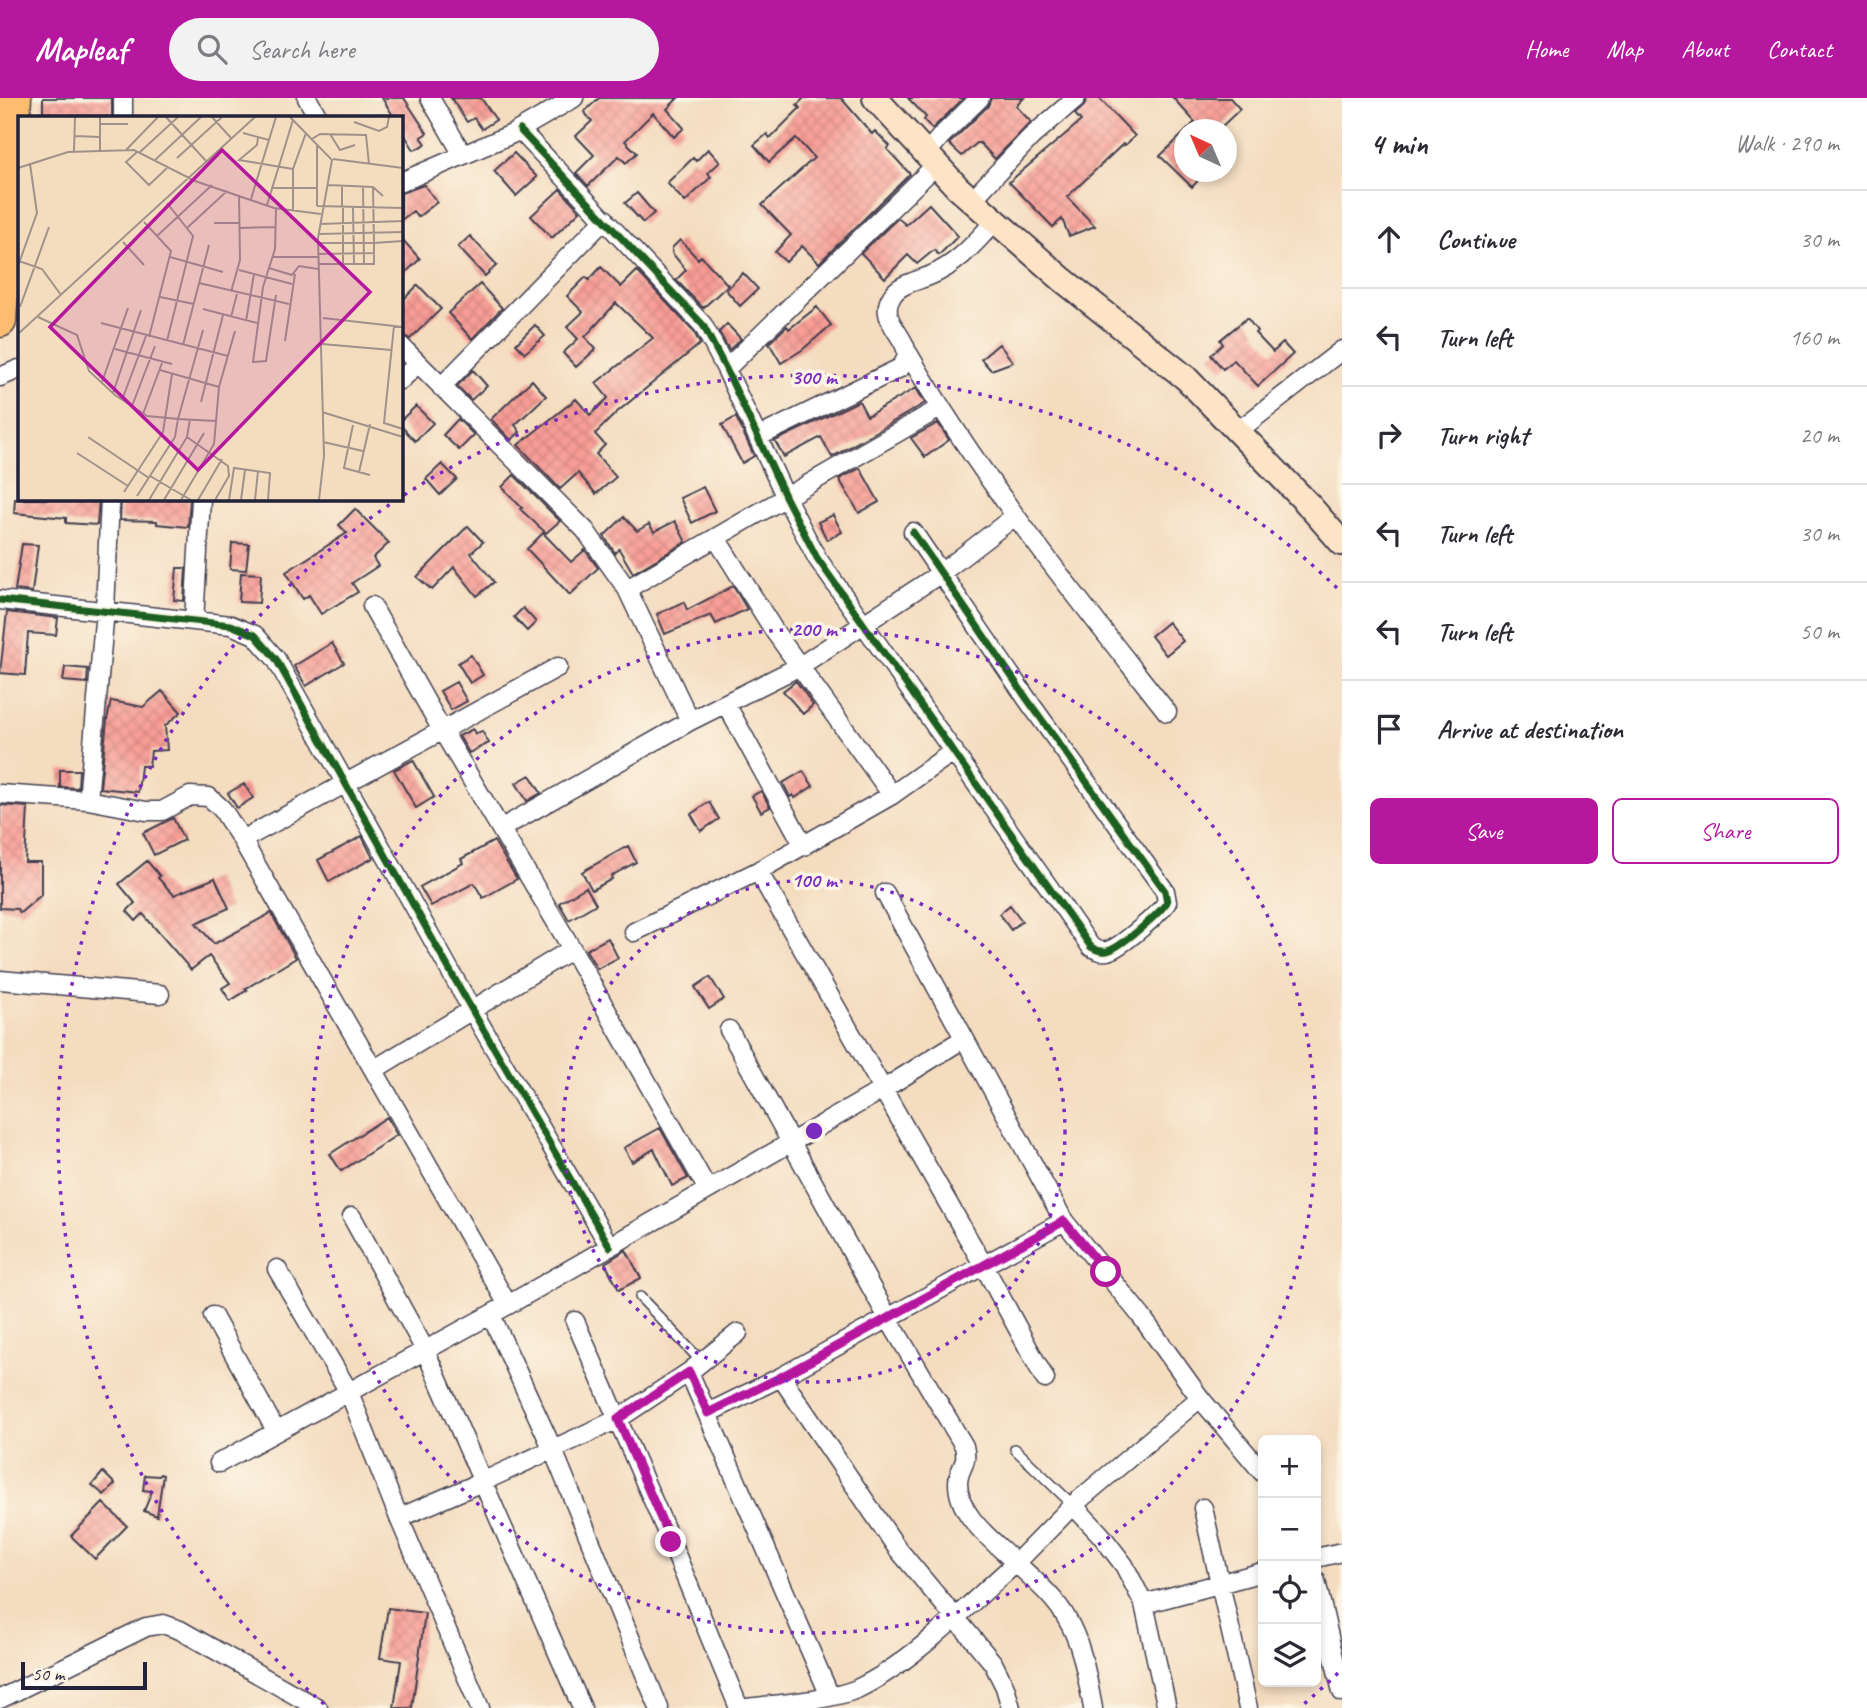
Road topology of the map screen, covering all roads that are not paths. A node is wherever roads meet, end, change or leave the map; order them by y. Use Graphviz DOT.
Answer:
graph roads {
  1 [pos="15,98"];
  2 [pos="123,98"];
  3 [pos="307,98"];
  4 [pos="430,98"];
  5 [pos="574,98"];
  6 [pos="980,98"];
  7 [pos="1076,98"];
  8 [pos="878,99"];
  9 [pos="122,116"];
  10 [pos="316,116"];
  11 [pos="520,130"];
  12 [pos="463,155"];
  13 [pos="931,159"];
  14 [pos="402,182"];
  15 [pos="971,201"];
  16 [pos="605,219"];
  17 [pos="995,222"];
  18 [pos="0,321"];
  19 [pos="402,347"];
  20 [pos="1342,350"];
  21 [pos="908,353"];
  22 [pos="418,363"];
  23 [pos="18,369"];
  24 [pos="726,369"];
  25 [pos="0,377"];
  26 [pos="402,379"];
  27 [pos="441,387"];
  28 [pos="940,408"];
  29 [pos="1238,432"];
  30 [pos="758,437"];
  31 [pos="786,499"];
  32 [pos="110,500"];
  33 [pos="201,500"];
  34 [pos="1014,516"];
  35 [pos="913,532"];
  36 [pos="716,538"];
  37 [pos="1342,543"];
  38 [pos="941,573"];
  39 [pos="627,589"];
  40 [pos="0,600"];
  41 [pos="372,606"];
  42 [pos="105,610"];
  43 [pos="194,621"];
  44 [pos="864,624"];
  45 [pos="800,666"];
  46 [pos="558,667"];
  47 [pos="726,704"];
  48 [pos="1167,712"];
  49 [pos="690,721"];
  50 [pos="442,730"];
  51 [pos="954,751"];
  52 [pos="344,783"];
  53 [pos="0,794"];
  54 [pos="892,795"];
  55 [pos="88,800"];
  56 [pos="502,828"];
  57 [pos="242,840"];
  58 [pos="804,846"];
  59 [pos="758,871"];
  60 [pos="885,893"];
  61 [pos="634,932"];
  62 [pos="572,949"];
  63 [pos="0,981"];
  64 [pos="160,994"];
  65 [pos="472,1010"];
  66 [pos="729,1030"];
  67 [pos="963,1039"];
  68 [pos="375,1069"];
  69 [pos="882,1090"];
  70 [pos="792,1142"];
  71 [pos="708,1190"];
  72 [pos="352,1217"];
  73 [pos="1064,1221"];
  74 [pos="610,1247"];
  75 [pos="984,1266"];
  76 [pos="277,1269"];
  77 [pos="640,1297"];
  78 [pos="508,1305"];
  79 [pos="213,1315"];
  80 [pos="491,1315"];
  81 [pos="888,1318"];
  82 [pos="575,1321"];
  83 [pos="738,1333"];
  84 [pos="425,1350"];
  85 [pos="696,1367"];
  86 [pos="781,1377"];
  87 [pos="1045,1379"];
  88 [pos="349,1392"];
  89 [pos="1200,1398"];
  90 [pos="708,1413"];
  91 [pos="618,1419"];
  92 [pos="276,1431"];
  93 [pos="1015,1449"];
  94 [pos="553,1450"];
  95 [pos="219,1464"];
  96 [pos="1258,1467"];
  97 [pos="484,1481"];
  98 [pos="1073,1505"];
  99 [pos="1203,1508"];
  100 [pos="399,1518"];
  101 [pos="1342,1552"];
  102 [pos="1321,1558"];
  103 [pos="1016,1563"];
  104 [pos="1258,1573"];
  105 [pos="1220,1584"];
  106 [pos="1321,1602"];
  107 [pos="1144,1604"];
  108 [pos="955,1616"];
  109 [pos="1342,1692"];
  110 [pos="830,1696"];
  111 [pos="0,1699"];
  112 [pos="318,1708"];
  113 [pos="480,1708"];
  114 [pos="582,1708"];
  115 [pos="659,1708"];
  116 [pos="739,1708"];
  117 [pos="747,1708"];
  118 [pos="1011,1708"];
  119 [pos="1093,1708"];
  120 [pos="1167,1708"];
  121 [pos="1248,1708"];
  1 -- 18 [label="highway"];
  2 -- 9 [label="street"];
  3 -- 10 [label="street"];
  4 -- 12 [label="street"];
  5 -- 11 [label="street"];
  6 -- 13 [label="street"];
  7 -- 15 [label="street"];
  8 -- 13 [label="street"];
  11 -- 12 [label="street"];
  11 -- 16 [label="street"];
  12 -- 14 [label="street"];
  13 -- 15 [label="street"];
  13 -- 24 [label="street"];
  15 -- 17 [label="street"];
  16 -- 24 [label="street"];
  16 -- 27 [label="street"];
  17 -- 21 [label="street"];
  17 -- 29 [label="street"];
  19 -- 22 [label="street"];
  20 -- 29 [label="street"];
  21 -- 28 [label="street"];
  21 -- 30 [label="street"];
  22 -- 26 [label="street"];
  22 -- 27 [label="street"];
  23 -- 25 [label="street"];
  24 -- 30 [label="street"];
  27 -- 39 [label="street"];
  28 -- 31 [label="street"];
  28 -- 34 [label="street"];
  29 -- 37 [label="street"];
  30 -- 31 [label="street"];
  31 -- 36 [label="street"];
  31 -- 44 [label="street"];
  32 -- 42 [label="street"];
  33 -- 43 [label="street"];
  34 -- 38 [label="street"];
  34 -- 48 [label="street"];
  35 -- 38 [label="street"];
  36 -- 39 [label="street"];
  36 -- 45 [label="street"];
  38 -- 44 [label="street"];
  38 -- 51 [label="street"];
  39 -- 49 [label="street"];
  40 -- 42 [label="street"];
  41 -- 50 [label="street"];
  42 -- 43 [label="street"];
  42 -- 55 [label="street"];
  43 -- 52 [label="street"];
  44 -- 45 [label="street"];
  44 -- 51 [label="street"];
  45 -- 47 [label="street"];
  45 -- 54 [label="street"];
  46 -- 50 [label="street"];
  47 -- 49 [label="street"];
  47 -- 58 [label="street"];
  49 -- 56 [label="street"];
  50 -- 52 [label="street"];
  50 -- 56 [label="street"];
  51 -- 54 [label="street"];
  52 -- 57 [label="street"];
  52 -- 65 [label="street"];
  53 -- 55 [label="street"];
  54 -- 58 [label="street"];
  55 -- 57 [label="street"];
  56 -- 62 [label="street"];
  57 -- 68 [label="street"];
  58 -- 59 [label="street"];
  59 -- 61 [label="street"];
  59 -- 69 [label="street"];
  60 -- 67 [label="street"];
  62 -- 65 [label="street"];
  62 -- 71 [label="street"];
  63 -- 64 [label="street"];
  65 -- 68 [label="street"];
  65 -- 74 [label="street"];
  66 -- 70 [label="street"];
  67 -- 69 [label="street"];
  67 -- 73 [label="street"];
  68 -- 78 [label="street"];
  69 -- 70 [label="street"];
  69 -- 75 [label="street"];
  70 -- 71 [label="street"];
  70 -- 81 [label="street"];
  71 -- 74 [label="street"];
  72 -- 84 [label="street"];
  73 -- 75 [label="street"];
  73 -- 89 [label="street"];
  74 -- 78 [label="street"];
  75 -- 81 [label="street"];
  75 -- 87 [label="street"];
  76 -- 88 [label="street"];
  77 -- 85 [label="lane"];
  78 -- 80 [label="street"];
  79 -- 92 [label="street"];
  80 -- 84 [label="street"];
  80 -- 94 [label="street"];
  81 -- 86 [label="street"];
  81 -- 103 [label="street"];
  82 -- 91 [label="street"];
  83 -- 85 [label="street"];
  84 -- 88 [label="street"];
  84 -- 97 [label="street"];
  85 -- 90 [label="street"];
  85 -- 91 [label="street"];
  86 -- 90 [label="street"];
  86 -- 108 [label="street"];
  88 -- 92 [label="street"];
  88 -- 100 [label="street"];
  89 -- 96 [label="street"];
  89 -- 98 [label="street"];
  90 -- 110 [label="street"];
  91 -- 94 [label="street"];
  91 -- 116 [label="street"];
  92 -- 95 [label="street"];
  93 -- 98 [label="lane"];
  94 -- 97 [label="street"];
  94 -- 115 [label="street"];
  97 -- 100 [label="street"];
  97 -- 114 [label="street"];
  98 -- 103 [label="street"];
  98 -- 107 [label="street"];
  99 -- 105 [label="street"];
  100 -- 113 [label="street"];
  101 -- 102 [label="street"];
  103 -- 108 [label="street"];
  103 -- 119 [label="street"];
  104 -- 105 [label="street"];
  105 -- 107 [label="street"];
  105 -- 121 [label="street"];
  106 -- 109 [label="street"];
  107 -- 120 [label="street"];
  108 -- 110 [label="street"];
  108 -- 118 [label="street"];
  110 -- 117 [label="street"];
  111 -- 112 [label="street"];
}
